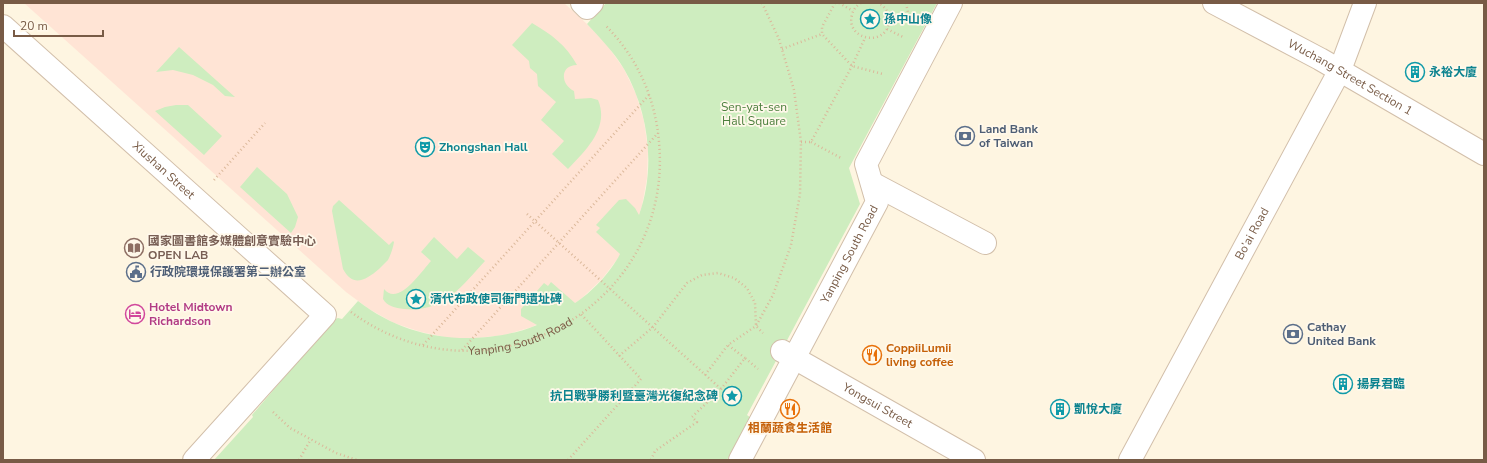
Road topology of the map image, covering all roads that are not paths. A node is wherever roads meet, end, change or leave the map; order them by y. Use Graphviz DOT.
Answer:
graph roads {
  1 [pos="952,3"];
  2 [pos="1214,3"];
  3 [pos="1365,3"];
  4 [pos="3,26"];
  5 [pos="1340,70"];
  6 [pos="1484,154"];
  7 [pos="872,183"];
  8 [pos="985,243"];
  9 [pos="788,355"];
  10 [pos="194,460"];
  11 [pos="740,460"];
  12 [pos="974,460"];
  13 [pos="1130,460"];
  1 -- 7 [label="street, Yanping South Road"];
  2 -- 5 [label="street, Wuchang Street Section 1"];
  3 -- 5 [label="street, Bo’ai Road"];
  4 -- 10 [label="street, Xiushan Street"];
  5 -- 6 [label="street, Wuchang Street Section 1"];
  5 -- 13 [label="street, Bo’ai Road"];
  7 -- 8 [label="street"];
  7 -- 9 [label="street, Yanping South Road"];
  9 -- 11 [label="street, Yanping South Road"];
  9 -- 12 [label="street, Yongsui Street"];
}
